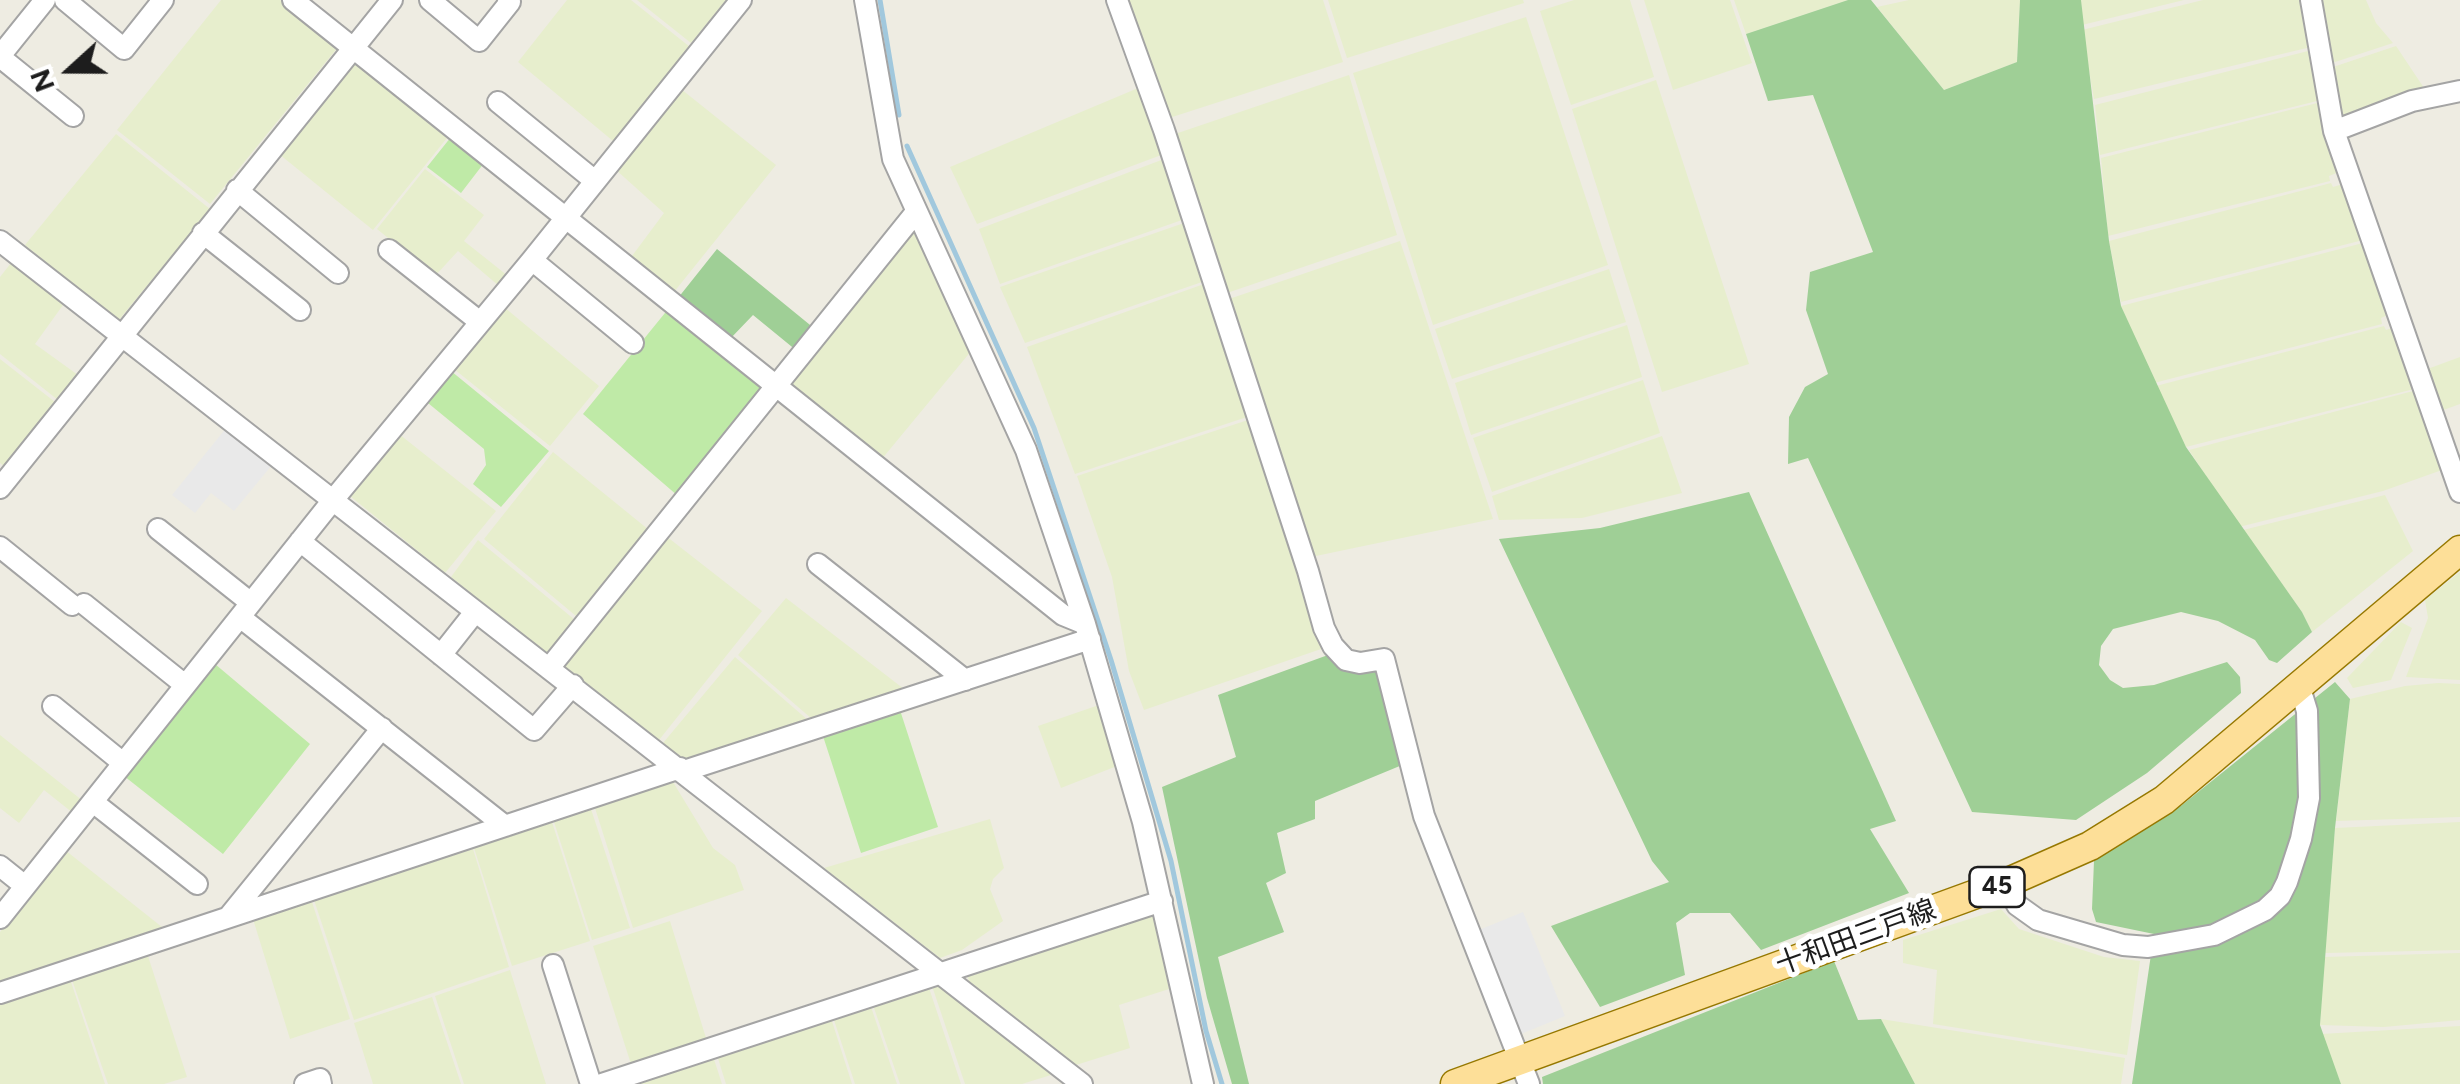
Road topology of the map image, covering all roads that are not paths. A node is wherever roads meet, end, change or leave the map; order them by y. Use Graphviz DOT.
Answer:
graph roads {
  1 [pos="46,0"];
  2 [pos="65,0"];
  3 [pos="163,0"];
  4 [pos="293,0"];
  5 [pos="392,0"];
  6 [pos="430,0"];
  7 [pos="508,0"];
  8 [pos="741,0"];
  9 [pos="848,0"];
  10 [pos="1117,0"];
  11 [pos="2310,0"];
  12 [pos="866,8"];
  13 [pos="354,48"];
  14 [pos="0,56"];
  15 [pos="2460,91"];
  16 [pos="498,102"];
  17 [pos="74,116"];
  18 [pos="2334,130"];
  19 [pos="595,181"];
  20 [pos="237,190"];
  21 [pos="916,212"];
  22 [pos="565,218"];
  23 [pos="203,233"];
  24 [pos="0,240"];
  25 [pos="390,250"];
  26 [pos="532,260"];
  27 [pos="338,272"];
  28 [pos="300,310"];
  29 [pos="480,322"];
  30 [pos="120,335"];
  31 [pos="632,343"];
  32 [pos="777,384"];
  33 [pos="0,488"];
  34 [pos="2460,492"];
  35 [pos="333,500"];
  36 [pos="158,528"];
  37 [pos="300,541"];
  38 [pos="0,547"];
  39 [pos="2460,550"];
  40 [pos="818,564"];
  41 [pos="245,610"];
  42 [pos="475,612"];
  43 [pos="1088,632"];
  44 [pos="442,655"];
  45 [pos="550,667"];
  46 [pos="964,680"];
  47 [pos="186,685"];
  48 [pos="573,685"];
  49 [pos="2300,688"];
  50 [pos="54,706"];
  51 [pos="382,728"];
  52 [pos="123,763"];
  53 [pos="682,770"];
  54 [pos="93,802"];
  55 [pos="505,826"];
  56 [pos="0,866"];
  57 [pos="197,884"];
  58 [pos="2006,884"];
  59 [pos="25,886"];
  60 [pos="1162,901"];
  61 [pos="229,916"];
  62 [pos="0,918"];
  63 [pos="553,965"];
  64 [pos="941,972"];
  65 [pos="0,993"];
  66 [pos="1526,1072"];
  67 [pos="305,1084"];
  68 [pos="321,1084"];
  69 [pos="591,1084"];
  70 [pos="602,1084"];
  71 [pos="1082,1084"];
  72 [pos="1203,1084"];
  73 [pos="1455,1084"];
  1 -- 14 [label="street"];
  2 -- 3 [label="street"];
  4 -- 13 [label="street"];
  5 -- 13 [label="street"];
  6 -- 7 [label="street"];
  8 -- 19 [label="street"];
  9 -- 12 [label="street"];
  10 -- 66 [label="street"];
  11 -- 18 [label="street"];
  12 -- 21 [label="street"];
  13 -- 20 [label="street"];
  13 -- 22 [label="street"];
  14 -- 17 [label="street"];
  15 -- 18 [label="street"];
  16 -- 19 [label="street"];
  18 -- 34 [label="street"];
  19 -- 22 [label="street"];
  20 -- 23 [label="street"];
  20 -- 27 [label="street"];
  21 -- 32 [label="street"];
  21 -- 43 [label="street"];
  22 -- 26 [label="street"];
  22 -- 32 [label="street"];
  23 -- 28 [label="street"];
  23 -- 30 [label="street"];
  24 -- 30 [label="street"];
  25 -- 29 [label="street"];
  26 -- 29 [label="street"];
  26 -- 31 [label="street"];
  29 -- 35 [label="street"];
  30 -- 33 [label="street"];
  30 -- 35 [label="street"];
  32 -- 43 [label="street"];
  32 -- 45 [label="street"];
  35 -- 37 [label="street"];
  35 -- 42 [label="street"];
  36 -- 41 [label="street"];
  37 -- 41 [label="street"];
  37 -- 44 [label="street"];
  38 -- 47 [label="street"];
  39 -- 49 [label="main road, 十和田三戸線 / 45"];
  40 -- 46 [label="street"];
  41 -- 47 [label="street"];
  41 -- 51 [label="street"];
  42 -- 44 [label="street"];
  42 -- 45 [label="street"];
  43 -- 46 [label="street"];
  43 -- 60 [label="street"];
  44 -- 48 [label="street"];
  45 -- 48 [label="street"];
  46 -- 53 [label="street"];
  47 -- 52 [label="street"];
  48 -- 53 [label="street"];
  49 -- 58 [label="main road, 十和田三戸線 / 45"];
  49 -- 58 [label="street"];
  50 -- 52 [label="street"];
  51 -- 55 [label="street"];
  51 -- 61 [label="street"];
  52 -- 54 [label="street"];
  53 -- 55 [label="street"];
  53 -- 64 [label="street"];
  54 -- 57 [label="street"];
  54 -- 59 [label="street"];
  55 -- 61 [label="street"];
  56 -- 59 [label="street"];
  58 -- 66 [label="main road, 十和田三戸線 / 45"];
  59 -- 62 [label="street"];
  60 -- 64 [label="street"];
  60 -- 72 [label="street"];
  61 -- 65 [label="street"];
  63 -- 69 [label="street"];
  64 -- 70 [label="street"];
  64 -- 71 [label="street"];
  66 -- 73 [label="main road, 十和田三戸線 / 45"];
  67 -- 68 [label="street"];
}
